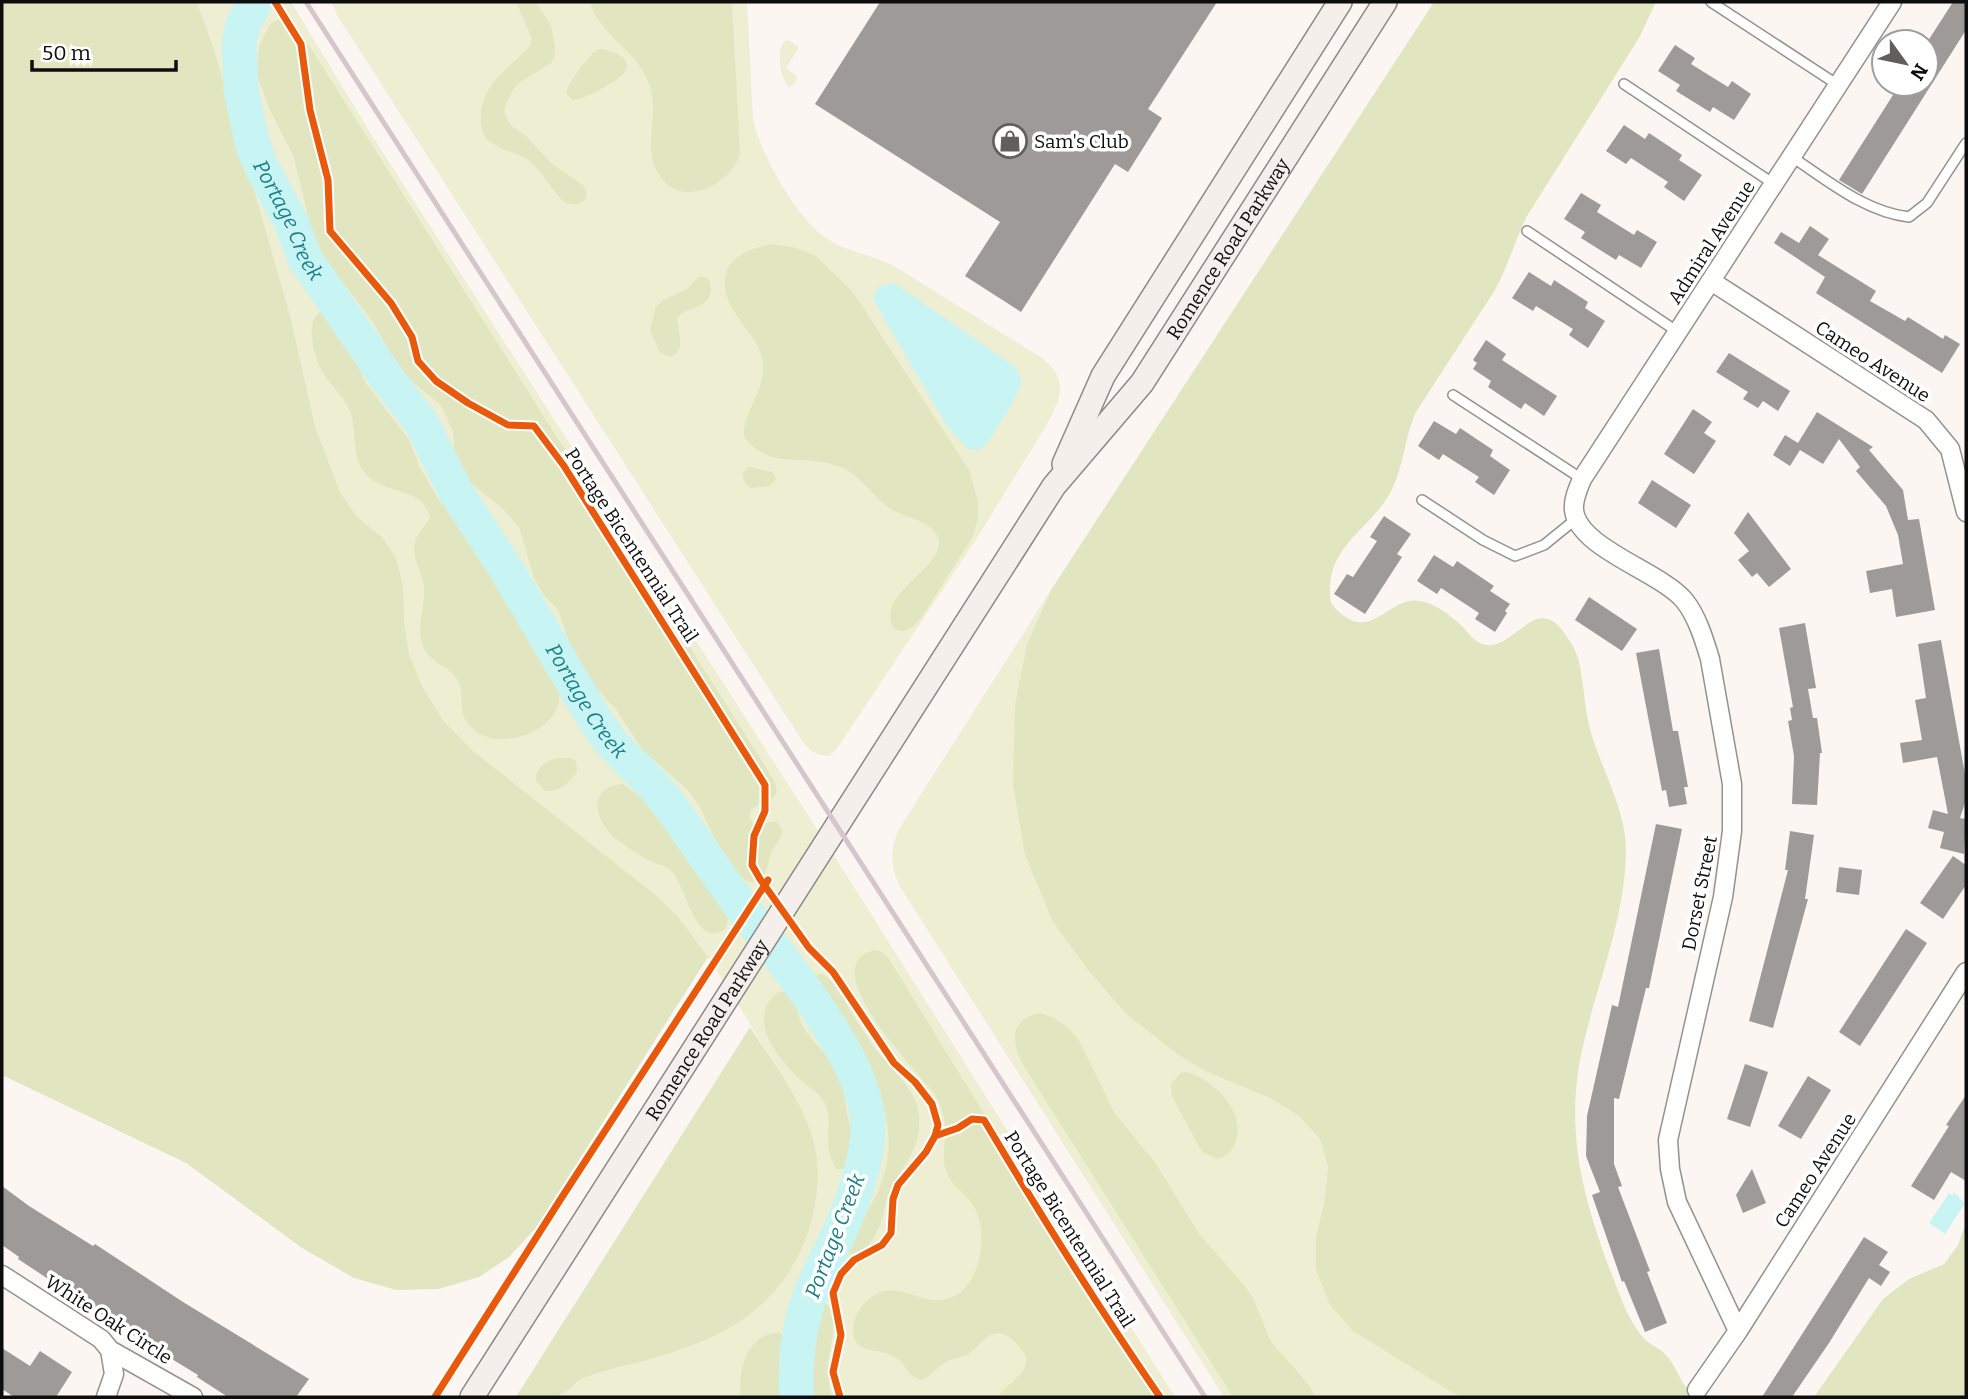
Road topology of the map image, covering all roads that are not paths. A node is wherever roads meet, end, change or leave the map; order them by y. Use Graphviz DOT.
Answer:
graph roads {
  1 [pos="1340,2"];
  2 [pos="1385,2"];
  3 [pos="1711,2"];
  4 [pos="1892,2"];
  5 [pos="1624,84"];
  6 [pos="1838,85"];
  7 [pos="1966,143"];
  8 [pos="1792,157"];
  9 [pos="1774,184"];
  10 [pos="1527,231"];
  11 [pos="1711,281"];
  12 [pos="1678,332"];
  13 [pos="1453,395"];
  14 [pos="1582,479"];
  15 [pos="1054,486"];
  16 [pos="1422,500"];
  17 [pos="1966,512"];
  18 [pos="1575,513"];
  19 [pos="1966,972"];
  20 [pos="2,1275"];
  21 [pos="1738,1331"];
  22 [pos="110,1350"];
  23 [pos="1697,1390"];
  24 [pos="106,1397"];
  25 [pos="193,1397"];
  26 [pos="472,1397"];
  1 -- 15 [label="street, Romence Road Parkway"];
  2 -- 15 [label="street, Romence Road Parkway"];
  3 -- 6 [label="lane"];
  4 -- 6 [label="street, Admiral Avenue"];
  5 -- 9 [label="lane"];
  6 -- 8 [label="street, Admiral Avenue"];
  7 -- 8 [label="lane"];
  8 -- 9 [label="street, Admiral Avenue"];
  9 -- 11 [label="street, Admiral Avenue"];
  10 -- 12 [label="lane"];
  11 -- 12 [label="street, Admiral Avenue"];
  11 -- 17 [label="street, Cameo Avenue"];
  12 -- 14 [label="street, Admiral Avenue"];
  13 -- 14 [label="lane"];
  14 -- 18 [label="street, Admiral Avenue"];
  15 -- 26 [label="street, Romence Road Parkway"];
  16 -- 18 [label="lane"];
  18 -- 21 [label="street, Dorset Street"];
  19 -- 21 [label="street, Cameo Avenue"];
  20 -- 22 [label="street, White Oak Circle"];
  21 -- 23 [label="street, Cameo Avenue"];
  22 -- 24 [label="street"];
  22 -- 25 [label="street, White Oak Circle"];
}
